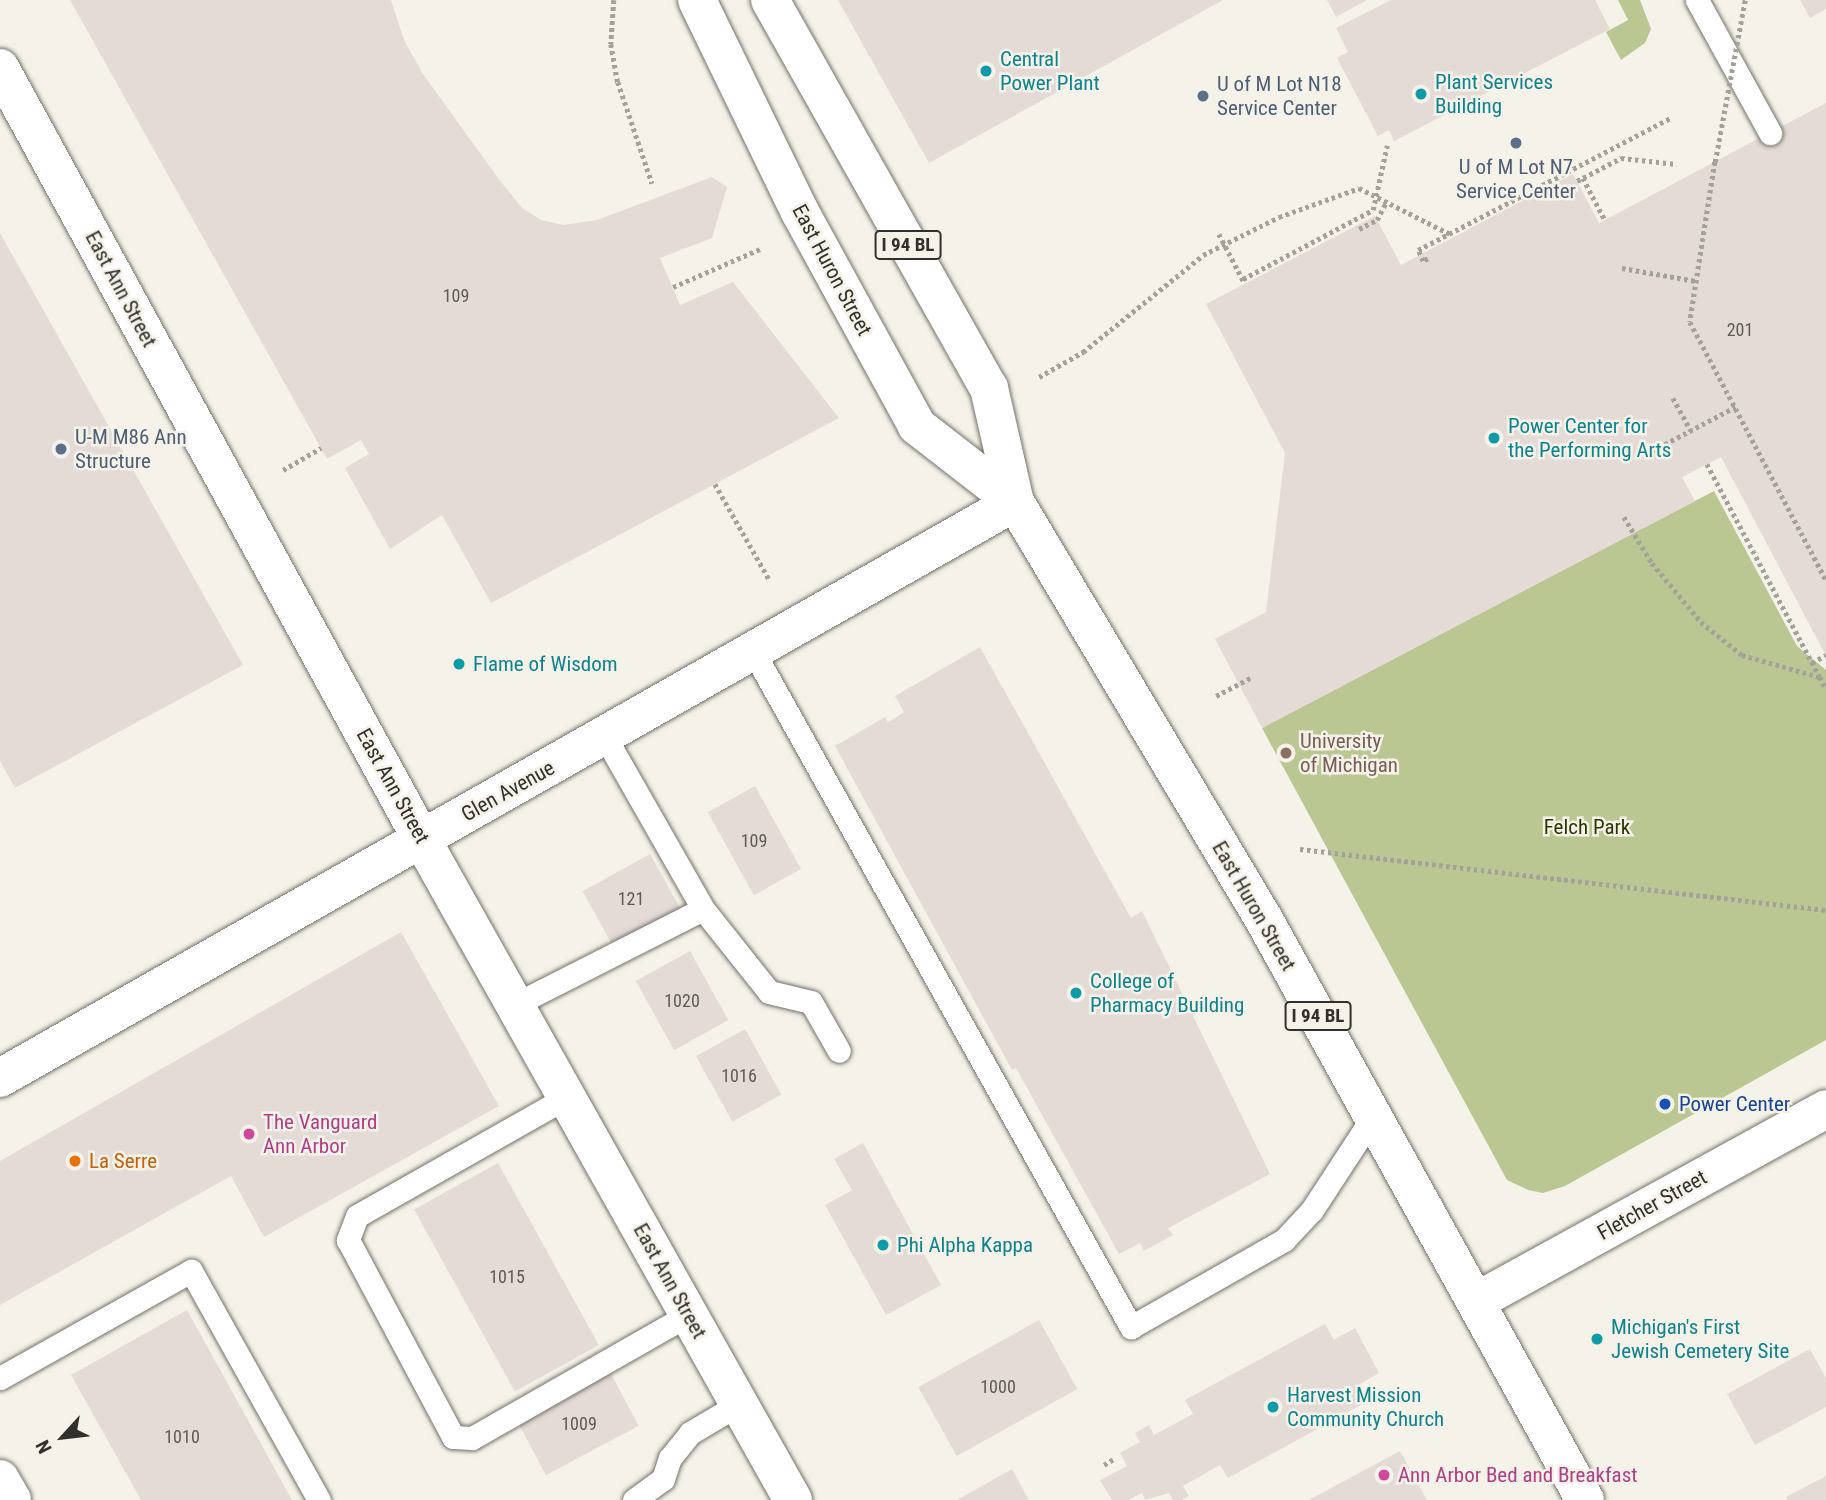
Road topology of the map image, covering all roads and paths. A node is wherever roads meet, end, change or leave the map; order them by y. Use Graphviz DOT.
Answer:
graph roads {
  1 [pos="614,0"];
  2 [pos="697,0"];
  3 [pos="770,0"];
  4 [pos="1697,0"];
  5 [pos="1745,0"];
  6 [pos="0,68"];
  7 [pos="1671,118"];
  8 [pos="1770,133"];
  9 [pos="1387,145"];
  10 [pos="1616,146"];
  11 [pos="1621,158"];
  12 [pos="1677,164"];
  13 [pos="1583,178"];
  14 [pos="1577,181"];
  15 [pos="652,183"];
  16 [pos="1376,196"];
  17 [pos="1386,202"];
  18 [pos="1605,220"];
  19 [pos="1359,229"];
  20 [pos="1219,234"];
  21 [pos="1450,234"];
  22 [pos="1224,243"];
  23 [pos="760,250"];
  24 [pos="1427,259"];
  25 [pos="1622,268"];
  26 [pos="1696,281"];
  27 [pos="673,287"];
  28 [pos="1039,377"];
  29 [pos="1674,398"];
  30 [pos="1735,407"];
  31 [pos="1691,430"];
  32 [pos="321,448"];
  33 [pos="1646,454"];
  34 [pos="1707,464"];
  35 [pos="283,470"];
  36 [pos="715,484"];
  37 [pos="1015,502"];
  38 [pos="1624,517"];
  39 [pos="1826,580"];
  40 [pos="770,582"];
  41 [pos="753,651"];
  42 [pos="1826,655"];
  43 [pos="1812,663"];
  44 [pos="1252,677"];
  45 [pos="1820,677"];
  46 [pos="1826,689"];
  47 [pos="1216,696"];
  48 [pos="606,737"];
  49 [pos="422,840"];
  50 [pos="1300,849"];
  51 [pos="703,909"];
  52 [pos="1826,910"];
  53 [pos="514,1005"];
  54 [pos="839,1051"];
  55 [pos="0,1078"];
  56 [pos="566,1097"];
  57 [pos="1826,1109"];
  58 [pos="1374,1115"];
  59 [pos="1477,1301"];
  60 [pos="688,1315"];
  61 [pos="0,1377"];
  62 [pos="739,1404"];
  63 [pos="1115,1458"];
  64 [pos="1104,1465"];
  65 [pos="0,1479"];
  66 [pos="12,1500"];
  67 [pos="319,1500"];
  68 [pos="634,1500"];
  69 [pos="793,1500"];
  70 [pos="1584,1500"];
  1 -- 15 [label="path"];
  2 -- 37 [label="main road, East Huron Street / I 94 BL"];
  3 -- 37 [label="main road, East Huron Street / I 94 BL"];
  4 -- 8 [label="lane"];
  5 -- 26 [label="path, bridge"];
  6 -- 49 [label="main road, East Ann Street"];
  7 -- 10 [label="path"];
  9 -- 16 [label="path"];
  10 -- 11 [label="path"];
  10 -- 21 [label="path"];
  11 -- 12 [label="path"];
  11 -- 13 [label="path"];
  13 -- 14 [label="path"];
  13 -- 18 [label="path"];
  16 -- 17 [label="path"];
  16 -- 22 [label="path"];
  16 -- 22 [label="path"];
  17 -- 19 [label="path"];
  17 -- 21 [label="path"];
  20 -- 22 [label="path"];
  21 -- 24 [label="path"];
  22 -- 28 [label="path"];
  23 -- 27 [label="path"];
  25 -- 26 [label="path"];
  26 -- 30 [label="path"];
  29 -- 31 [label="path"];
  30 -- 31 [label="path"];
  30 -- 39 [label="path"];
  31 -- 33 [label="path"];
  32 -- 35 [label="path"];
  34 -- 43 [label="path"];
  36 -- 40 [label="path"];
  37 -- 41 [label="main road, Glen Avenue"];
  37 -- 58 [label="main road, East Huron Street / I 94 BL"];
  38 -- 45 [label="path"];
  41 -- 48 [label="main road, Glen Avenue"];
  41 -- 58 [label="lane"];
  42 -- 43 [label="path"];
  43 -- 45 [label="path"];
  44 -- 47 [label="path"];
  45 -- 46 [label="path"];
  48 -- 49 [label="main road, Glen Avenue"];
  48 -- 51 [label="lane"];
  49 -- 53 [label="main road, East Ann Street"];
  49 -- 55 [label="main road, Glen Avenue"];
  50 -- 52 [label="path"];
  51 -- 53 [label="lane"];
  51 -- 54 [label="lane"];
  53 -- 56 [label="main road, East Ann Street"];
  56 -- 60 [label="main road, East Ann Street"];
  56 -- 60 [label="lane"];
  57 -- 59 [label="main road, Fletcher Street"];
  58 -- 59 [label="main road, East Huron Street / I 94 BL"];
  59 -- 70 [label="main road, East Huron Street / I 94 BL"];
  60 -- 62 [label="main road, East Ann Street"];
  61 -- 67 [label="lane"];
  62 -- 68 [label="lane"];
  62 -- 69 [label="main road, East Ann Street"];
  63 -- 64 [label="path"];
  65 -- 66 [label="main road"];
}
